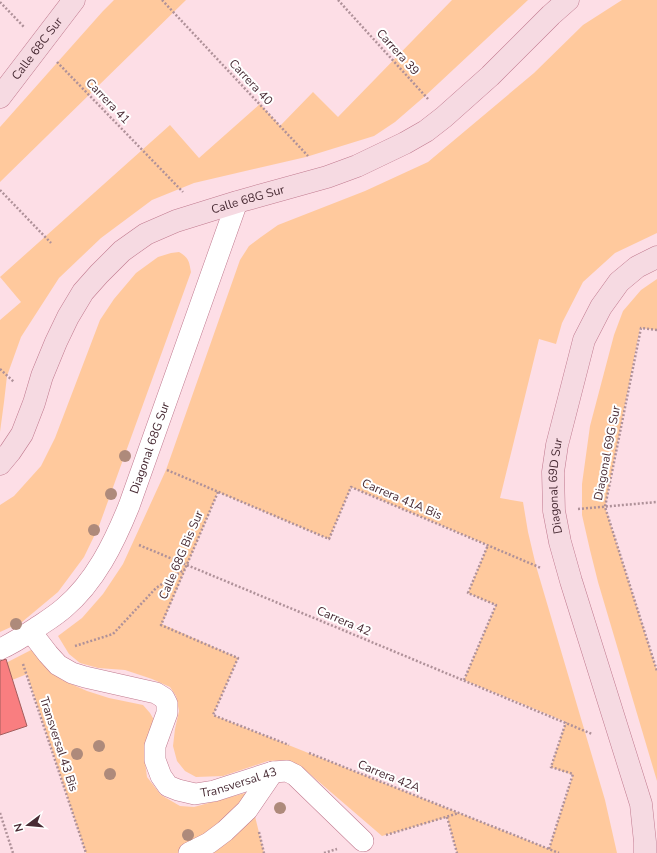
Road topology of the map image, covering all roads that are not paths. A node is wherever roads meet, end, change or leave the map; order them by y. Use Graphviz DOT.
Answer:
graph roads {
  1 [pos="74,0"];
  2 [pos="568,0"];
  3 [pos="0,97"];
  4 [pos="237,202"];
  5 [pos="655,258"];
  6 [pos="0,464"];
  7 [pos="15,640"];
  8 [pos="273,772"];
  9 [pos="363,841"];
  10 [pos="188,853"];
  11 [pos="645,853"];
  1 -- 3 [label="street, Calle 68C Sur"];
  2 -- 4 [label="street, Calle 68G Sur"];
  4 -- 6 [label="street, Calle 68G Sur"];
  4 -- 7 [label="street, Diagonal 68G Sur"];
  5 -- 11 [label="street, Diagonal 69D Sur"];
  7 -- 8 [label="street, Transversal 43"];
  8 -- 9 [label="street, Transversal 43"];
  8 -- 10 [label="street"];
}
